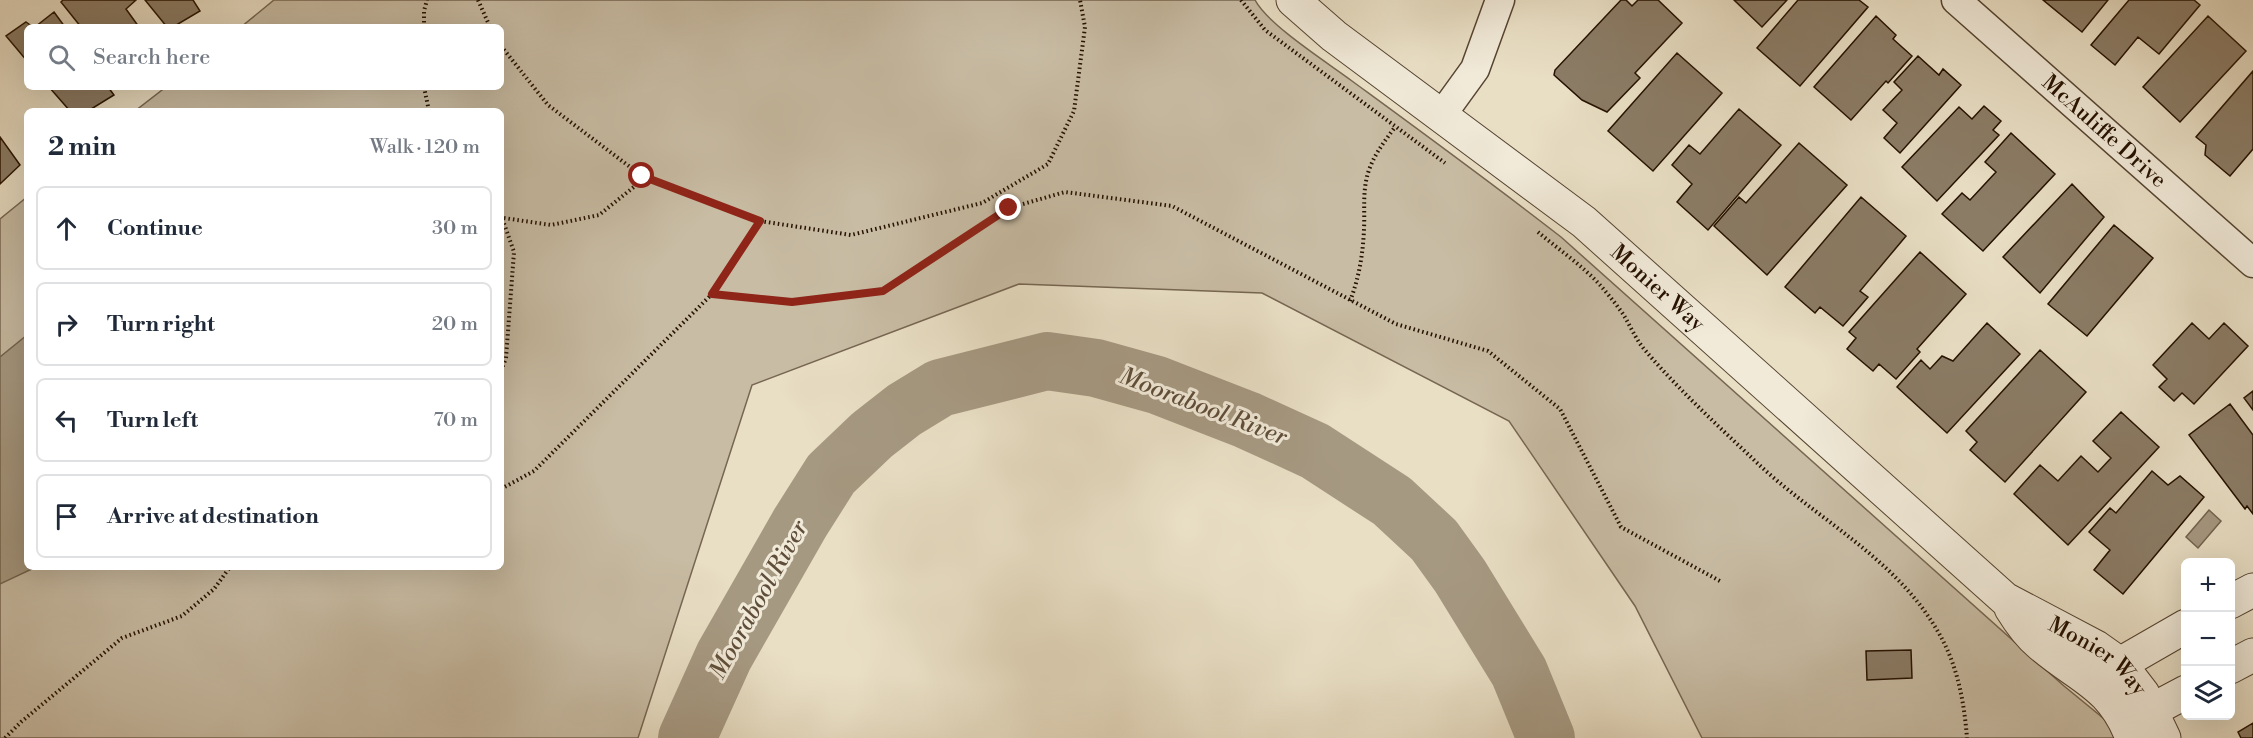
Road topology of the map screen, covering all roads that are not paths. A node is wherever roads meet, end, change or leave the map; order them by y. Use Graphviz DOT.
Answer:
graph roads {
  1 [pos="1293,0"];
  2 [pos="1500,0"];
  3 [pos="1956,0"];
  4 [pos="1442,116"];
  5 [pos="2253,263"];
  6 [pos="2253,590"];
  7 [pos="2235,599"];
  8 [pos="2181,629"];
  9 [pos="2253,655"];
  10 [pos="2232,666"];
  11 [pos="2111,677"];
  12 [pos="2181,696"];
  13 [pos="2143,726"];
  1 -- 4 [label="street, Monier Way"];
  2 -- 4 [label="street"];
  3 -- 5 [label="street, McAuliffe Drive"];
  4 -- 11 [label="street, Monier Way"];
  6 -- 7 [label="street"];
  8 -- 11 [label="street"];
  9 -- 10 [label="street"];
  11 -- 13 [label="street, Monier Way"];
  12 -- 13 [label="street"];
}
